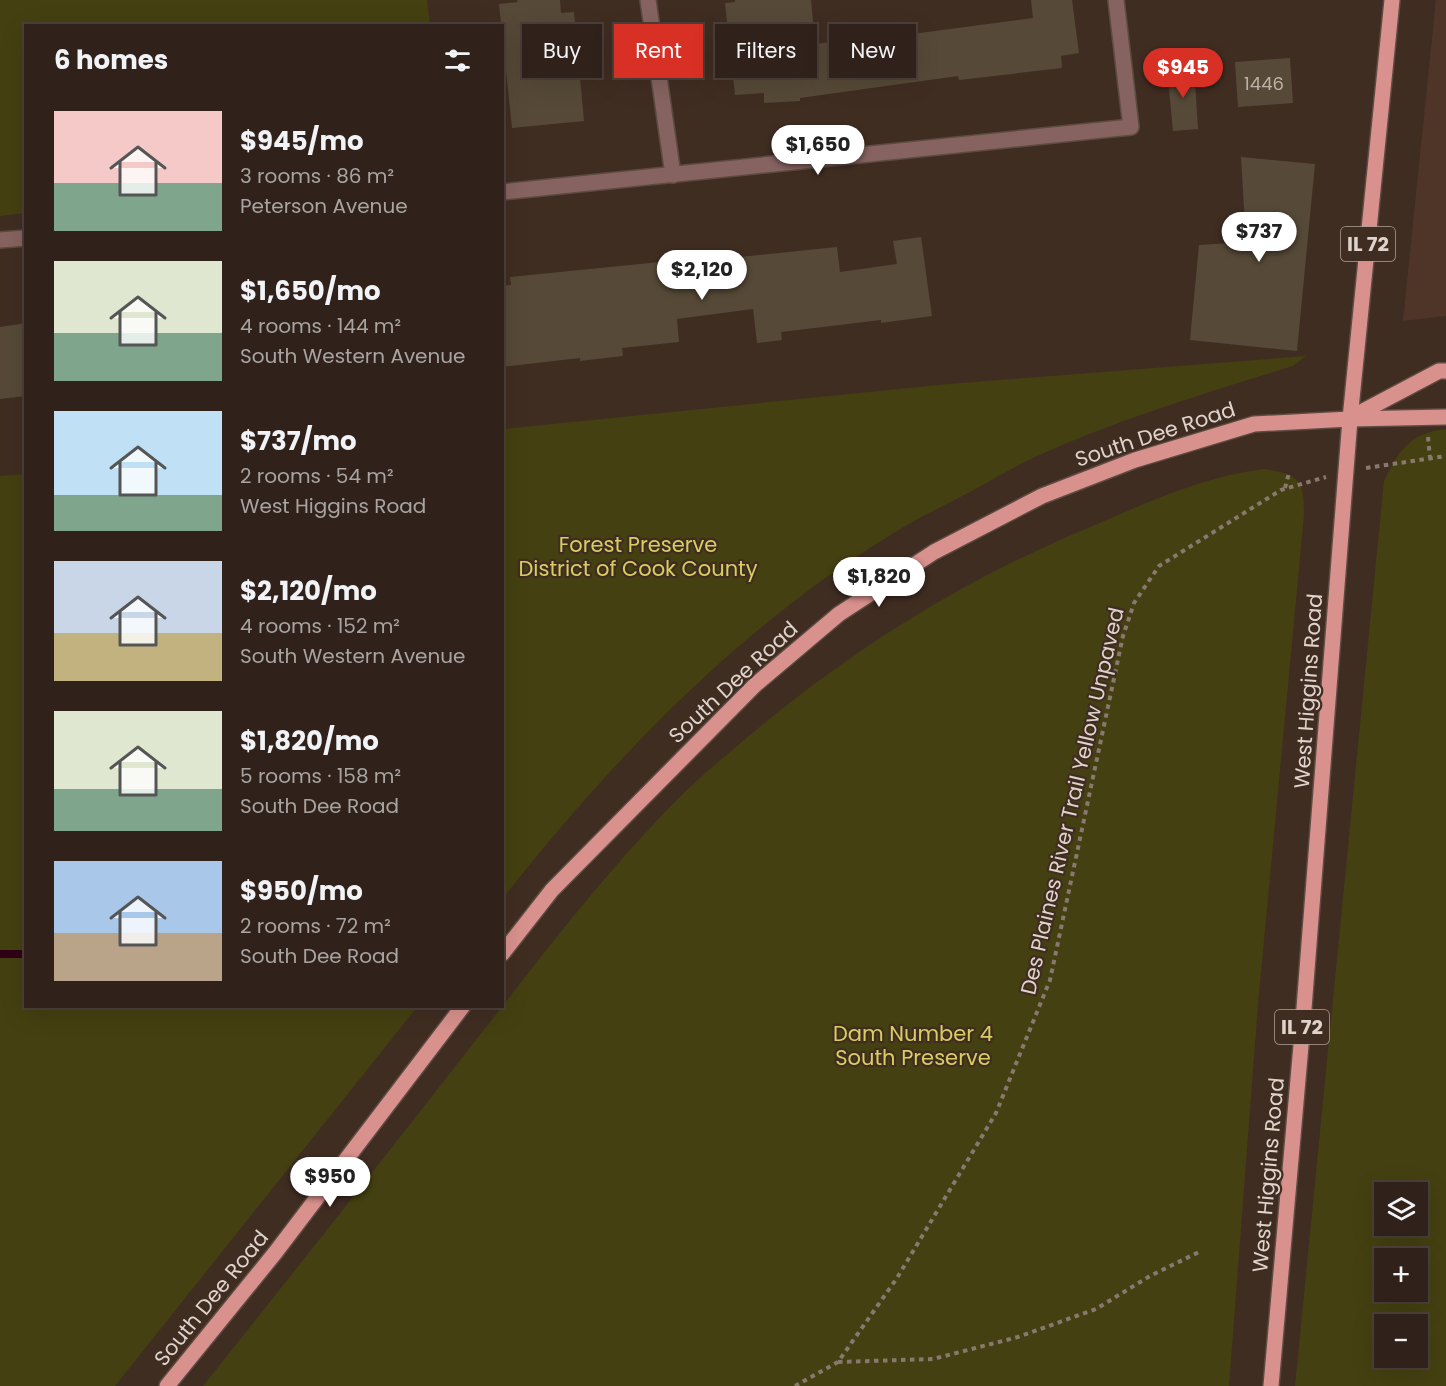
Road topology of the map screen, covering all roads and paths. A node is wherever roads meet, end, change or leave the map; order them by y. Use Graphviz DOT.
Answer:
graph roads {
  1 [pos="648,0"];
  2 [pos="1116,0"];
  3 [pos="1392,0"];
  4 [pos="673,175"];
  5 [pos="504,192"];
  6 [pos="24,238"];
  7 [pos="0,240"];
  8 [pos="1446,371"];
  9 [pos="1446,417"];
  10 [pos="1350,418"];
  11 [pos="1427,437"];
  12 [pos="1446,456"];
  13 [pos="1430,458"];
  14 [pos="1393,462"];
  15 [pos="1289,473"];
  16 [pos="1300,483"];
  17 [pos="1286,488"];
  18 [pos="504,951"];
  19 [pos="461,1008"];
  20 [pos="1201,1251"];
  21 [pos="838,1362"];
  22 [pos="168,1386"];
  23 [pos="795,1386"];
  24 [pos="1270,1386"];
  1 -- 4 [label="street"];
  2 -- 4 [label="street"];
  3 -- 10 [label="main road, West Higgins Road / IL 72"];
  4 -- 5 [label="street"];
  6 -- 7 [label="street"];
  8 -- 10 [label="main road"];
  9 -- 10 [label="main road, South Dee Road"];
  10 -- 18 [label="main road, South Dee Road"];
  10 -- 24 [label="main road, West Higgins Road / IL 72"];
  11 -- 13 [label="path"];
  12 -- 13 [label="path"];
  13 -- 14 [label="path"];
  15 -- 17 [label="path"];
  16 -- 17 [label="path, Des Plaines River Trail Yellow Unpaved"];
  17 -- 21 [label="path, Des Plaines River Trail Yellow Unpaved"];
  19 -- 22 [label="main road, South Dee Road"];
  20 -- 21 [label="path"];
  21 -- 23 [label="path, Des Plaines River Trail Yellow Unpaved"];
}
